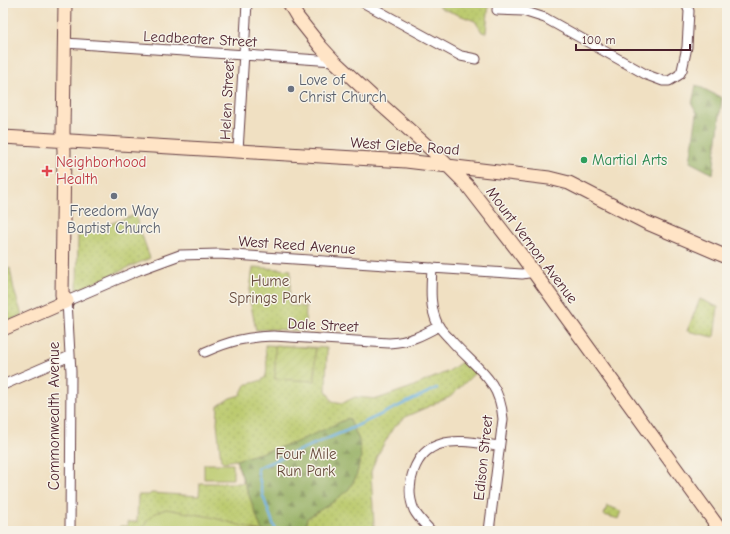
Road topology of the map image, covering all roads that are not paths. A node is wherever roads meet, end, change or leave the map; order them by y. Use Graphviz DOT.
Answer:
graph roads {
  1 [pos="65,3"];
  2 [pos="73,3"];
  3 [pos="247,3"];
  4 [pos="289,3"];
  5 [pos="364,3"];
  6 [pos="686,3"];
  7 [pos="497,7"];
  8 [pos="69,44"];
  9 [pos="244,55"];
  10 [pos="476,58"];
  11 [pos="334,61"];
  12 [pos="3,137"];
  13 [pos="67,141"];
  14 [pos="238,151"];
  15 [pos="448,165"];
  16 [pos="727,257"];
  17 [pos="432,268"];
  18 [pos="534,272"];
  19 [pos="67,301"];
  20 [pos="439,326"];
  21 [pos="3,329"];
  22 [pos="205,352"];
  23 [pos="70,356"];
  24 [pos="3,385"];
  25 [pos="499,446"];
  26 [pos="70,531"];
  27 [pos="432,531"];
  28 [pos="489,531"];
  29 [pos="721,531"];
  1 -- 8 [label="main road, Commonwealth Avenue"];
  2 -- 8 [label="main road, Commonwealth Avenue"];
  3 -- 9 [label="street, Helen Street"];
  4 -- 11 [label="main road, Mount Vernon Avenue"];
  5 -- 10 [label="street"];
  6 -- 7 [label="street"];
  8 -- 9 [label="street, Leadbeater Street"];
  8 -- 13 [label="main road, Commonwealth Avenue"];
  9 -- 11 [label="street, Leadbeater Street"];
  9 -- 14 [label="street, Helen Street"];
  11 -- 15 [label="main road, Mount Vernon Avenue"];
  12 -- 13 [label="main road, West Glebe Road"];
  13 -- 14 [label="main road, West Glebe Road"];
  13 -- 19 [label="main road, Commonwealth Avenue"];
  14 -- 15 [label="main road, West Glebe Road"];
  15 -- 16 [label="main road, West Glebe Road"];
  15 -- 18 [label="main road, Mount Vernon Avenue"];
  17 -- 18 [label="street, West Reed Avenue"];
  17 -- 19 [label="street, West Reed Avenue"];
  17 -- 20 [label="street, Edison Street"];
  18 -- 29 [label="main road, Mount Vernon Avenue"];
  19 -- 21 [label="main road"];
  19 -- 23 [label="street, Commonwealth Avenue"];
  20 -- 22 [label="street, Dale Street"];
  20 -- 25 [label="street, Edison Street"];
  23 -- 24 [label="street"];
  23 -- 26 [label="street, Commonwealth Avenue"];
  25 -- 27 [label="street"];
  25 -- 28 [label="street, Edison Street"];
}
